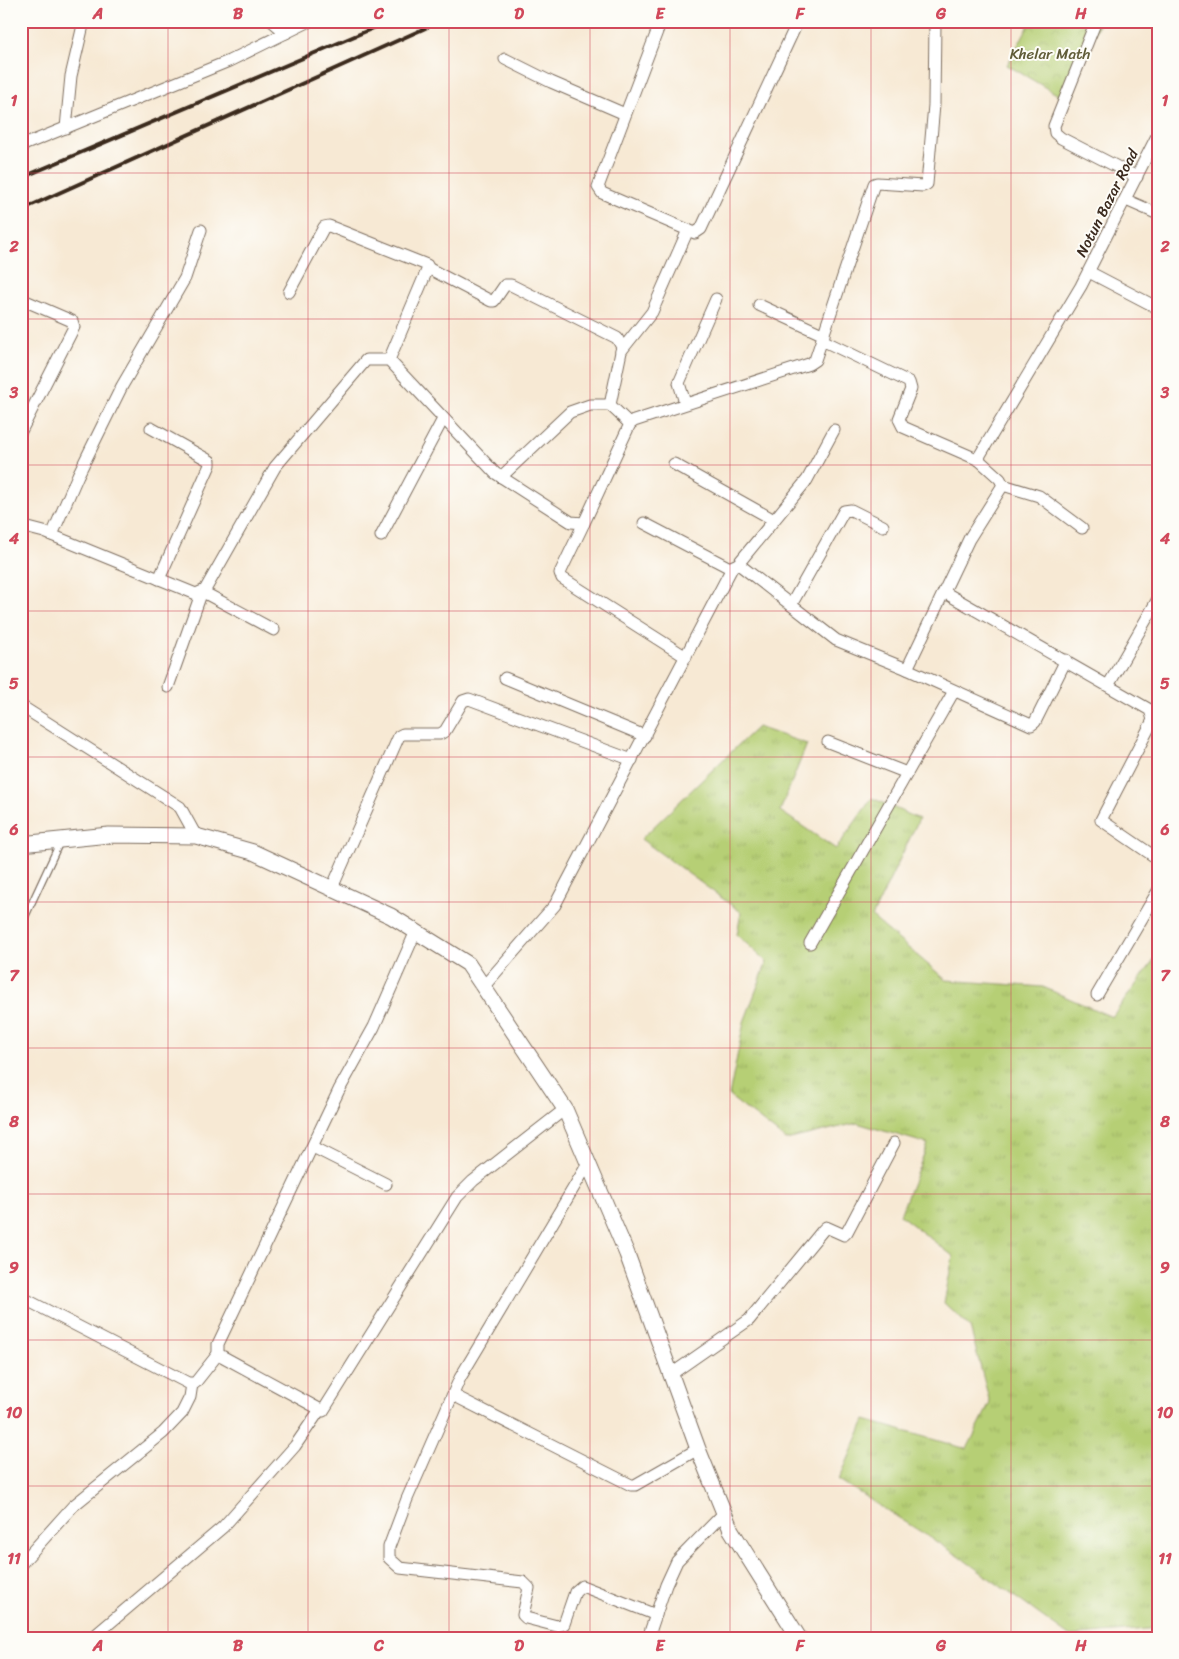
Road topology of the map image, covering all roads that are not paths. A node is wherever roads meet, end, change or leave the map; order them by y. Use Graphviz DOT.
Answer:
graph roads {
  1 [pos="84,21"];
  2 [pos="272,21"];
  3 [pos="310,21"];
  4 [pos="661,21"];
  5 [pos="798,21"];
  6 [pos="935,21"];
  7 [pos="1096,21"];
  8 [pos="286,33"];
  9 [pos="505,59"];
  10 [pos="625,114"];
  11 [pos="66,128"];
  12 [pos="1158,134"];
  13 [pos="21,146"];
  14 [pos="1138,177"];
  15 [pos="1126,200"];
  16 [pos="1158,214"];
  17 [pos="201,230"];
  18 [pos="688,230"];
  19 [pos="428,268"];
  20 [pos="1089,272"];
  21 [pos="289,292"];
  22 [pos="21,299"];
  23 [pos="716,299"];
  24 [pos="759,306"];
  25 [pos="1158,308"];
  26 [pos="823,338"];
  27 [pos="621,351"];
  28 [pos="389,360"];
  29 [pos="685,403"];
  30 [pos="610,405"];
  31 [pos="443,419"];
  32 [pos="630,424"];
  33 [pos="151,428"];
  34 [pos="834,430"];
  35 [pos="21,431"];
  36 [pos="979,460"];
  37 [pos="674,464"];
  38 [pos="501,477"];
  39 [pos="1003,484"];
  40 [pos="774,520"];
  41 [pos="584,523"];
  42 [pos="644,523"];
  43 [pos="21,526"];
  44 [pos="883,526"];
  45 [pos="1082,528"];
  46 [pos="52,535"];
  47 [pos="381,536"];
  48 [pos="734,566"];
  49 [pos="159,579"];
  50 [pos="944,592"];
  51 [pos="202,593"];
  52 [pos="1158,599"];
  53 [pos="790,605"];
  54 [pos="274,630"];
  55 [pos="686,657"];
  56 [pos="1066,660"];
  57 [pos="907,669"];
  58 [pos="505,678"];
  59 [pos="1110,684"];
  60 [pos="168,687"];
  61 [pos="954,691"];
  62 [pos="21,706"];
  63 [pos="1155,722"];
  64 [pos="645,736"];
  65 [pos="828,742"];
  66 [pos="632,760"];
  67 [pos="907,773"];
  68 [pos="196,836"];
  69 [pos="60,842"];
  70 [pos="21,844"];
  71 [pos="1158,859"];
  72 [pos="332,888"];
  73 [pos="1158,891"];
  74 [pos="21,926"];
  75 [pos="416,931"];
  76 [pos="810,943"];
  77 [pos="484,986"];
  78 [pos="1097,995"];
  79 [pos="565,1108"];
  80 [pos="894,1143"];
  81 [pos="312,1147"];
  82 [pos="589,1162"];
  83 [pos="386,1184"];
  84 [pos="21,1297"];
  85 [pos="218,1354"];
  86 [pos="670,1375"];
  87 [pos="192,1384"];
  88 [pos="452,1395"];
  89 [pos="319,1411"];
  90 [pos="698,1449"];
  91 [pos="724,1514"];
  92 [pos="21,1564"];
  93 [pos="656,1615"];
  94 [pos="92,1638"];
  95 [pos="648,1638"];
  96 [pos="800,1638"];
  1 -- 11 [label="street"];
  2 -- 8 [label="street"];
  3 -- 8 [label="street"];
  4 -- 10 [label="street"];
  5 -- 18 [label="street"];
  6 -- 26 [label="street"];
  7 -- 14 [label="street"];
  8 -- 11 [label="street"];
  9 -- 10 [label="street"];
  10 -- 18 [label="street"];
  11 -- 13 [label="street"];
  12 -- 14 [label="street, Notun Bazar Road"];
  14 -- 15 [label="street, Notun Bazar Road"];
  15 -- 16 [label="street"];
  15 -- 20 [label="street, Notun Bazar Road"];
  17 -- 46 [label="street"];
  18 -- 27 [label="street"];
  19 -- 21 [label="street"];
  19 -- 27 [label="street"];
  19 -- 28 [label="street"];
  20 -- 25 [label="street"];
  20 -- 36 [label="street, Notun Bazar Road"];
  22 -- 35 [label="street"];
  23 -- 29 [label="street"];
  24 -- 26 [label="street"];
  26 -- 29 [label="street"];
  26 -- 36 [label="street"];
  27 -- 30 [label="street"];
  28 -- 31 [label="street"];
  28 -- 51 [label="street"];
  29 -- 32 [label="street"];
  30 -- 32 [label="street"];
  30 -- 38 [label="street"];
  31 -- 38 [label="street"];
  31 -- 47 [label="street"];
  32 -- 41 [label="street"];
  33 -- 49 [label="street"];
  34 -- 40 [label="street"];
  36 -- 39 [label="street"];
  37 -- 40 [label="street"];
  38 -- 41 [label="street"];
  39 -- 45 [label="street"];
  39 -- 50 [label="street"];
  40 -- 48 [label="street"];
  41 -- 55 [label="street"];
  42 -- 48 [label="street"];
  43 -- 46 [label="street"];
  44 -- 53 [label="street"];
  46 -- 49 [label="street"];
  48 -- 53 [label="street"];
  48 -- 55 [label="street"];
  49 -- 51 [label="street"];
  50 -- 56 [label="street"];
  50 -- 57 [label="street"];
  51 -- 54 [label="street"];
  51 -- 60 [label="street"];
  52 -- 59 [label="street"];
  53 -- 57 [label="street"];
  55 -- 64 [label="street"];
  56 -- 59 [label="street"];
  56 -- 61 [label="street"];
  57 -- 61 [label="street"];
  58 -- 64 [label="street"];
  59 -- 63 [label="street"];
  61 -- 67 [label="street"];
  62 -- 68 [label="street"];
  63 -- 71 [label="street"];
  64 -- 66 [label="street"];
  65 -- 67 [label="street"];
  66 -- 72 [label="street"];
  66 -- 77 [label="street"];
  67 -- 76 [label="street"];
  68 -- 69 [label="street"];
  68 -- 72 [label="street"];
  69 -- 70 [label="street"];
  69 -- 74 [label="lane"];
  72 -- 75 [label="street"];
  73 -- 78 [label="street"];
  75 -- 77 [label="street"];
  75 -- 81 [label="street"];
  77 -- 79 [label="street"];
  79 -- 82 [label="street"];
  79 -- 89 [label="street"];
  80 -- 86 [label="street"];
  81 -- 83 [label="street"];
  81 -- 85 [label="street"];
  82 -- 86 [label="street"];
  82 -- 88 [label="street"];
  84 -- 87 [label="street"];
  85 -- 87 [label="street"];
  85 -- 89 [label="street"];
  86 -- 90 [label="street"];
  87 -- 92 [label="street"];
  88 -- 90 [label="street"];
  88 -- 93 [label="street"];
  89 -- 94 [label="street"];
  90 -- 91 [label="street"];
  91 -- 93 [label="street"];
  91 -- 96 [label="street"];
  93 -- 95 [label="street"];
}
